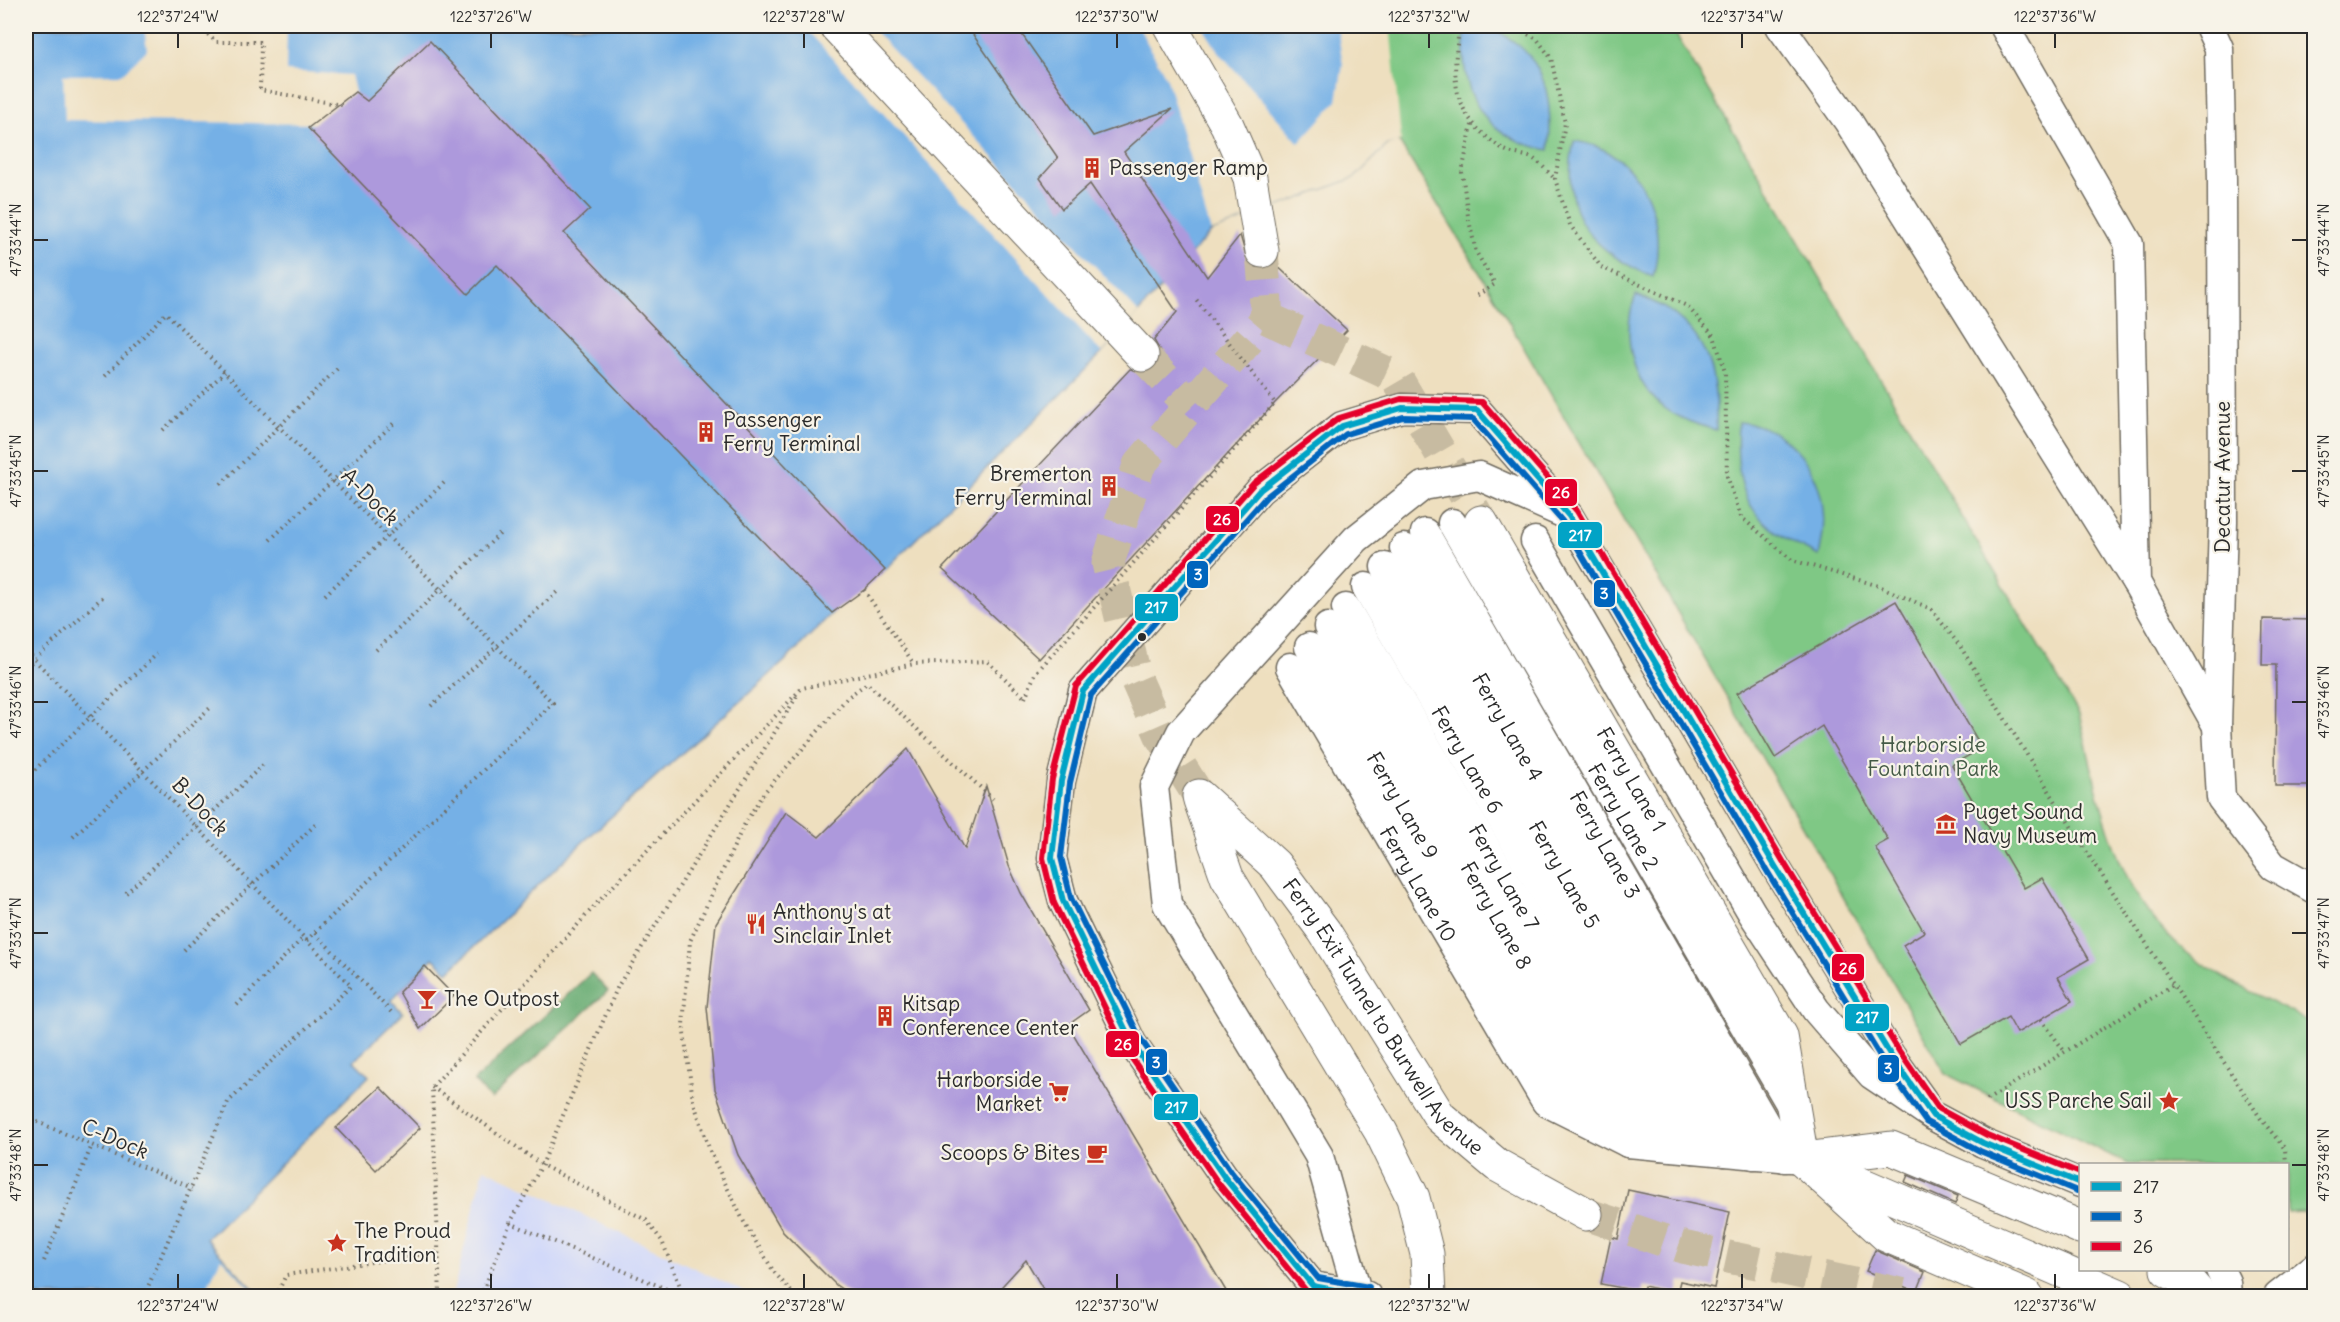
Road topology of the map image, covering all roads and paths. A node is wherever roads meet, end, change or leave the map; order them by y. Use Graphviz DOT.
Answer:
graph roads {
  1 [pos="199,26"];
  2 [pos="836,26"];
  3 [pos="1170,26"];
  4 [pos="1460,26"];
  5 [pos="1512,26"];
  6 [pos="1780,26"];
  7 [pos="2004,26"];
  8 [pos="2209,26"];
  9 [pos="342,105"];
  10 [pos="1472,124"];
  11 [pos="1555,179"];
  12 [pos="1262,251"];
  13 [pos="1476,296"];
  14 [pos="1195,298"];
  15 [pos="1142,355"];
  16 [pos="339,367"];
  17 [pos="225,372"];
  18 [pos="105,376"];
  19 [pos="394,423"];
  20 [pos="278,426"];
  21 [pos="164,430"];
  22 [pos="447,480"];
  23 [pos="333,481"];
  24 [pos="221,484"];
  25 [pos="1569,516"];
  26 [pos="1467,523"];
  27 [pos="502,532"];
  28 [pos="388,536"];
  29 [pos="34,540"];
  30 [pos="270,540"];
  31 [pos="1535,541"];
  32 [pos="26,548"];
  33 [pos="1395,559"];
  34 [pos="2136,582"];
  35 [pos="439,589"];
  36 [pos="864,590"];
  37 [pos="558,591"];
  38 [pos="105,595"];
  39 [pos="325,595"];
  40 [pos="1318,637"];
  41 [pos="497,647"];
  42 [pos="376,650"];
  43 [pos="26,651"];
  44 [pos="157,654"];
  45 [pos="34,659"];
  46 [pos="914,664"];
  47 [pos="26,667"];
  48 [pos="802,688"];
  49 [pos="431,706"];
  50 [pos="211,707"];
  51 [pos="90,716"];
  52 [pos="2217,726"];
  53 [pos="264,764"];
  54 [pos="143,769"];
  55 [pos="26,778"];
  56 [pos="993,799"];
  57 [pos="318,822"];
  58 [pos="197,826"];
  59 [pos="73,837"];
  60 [pos="252,884"];
  61 [pos="2314,889"];
  62 [pos="126,893"];
  63 [pos="315,933"];
  64 [pos="305,940"];
  65 [pos="184,950"];
  66 [pos="2173,985"];
  67 [pos="237,1005"];
  68 [pos="393,1014"];
  69 [pos="2041,1019"];
  70 [pos="2065,1052"];
  71 [pos="432,1087"];
  72 [pos="1977,1106"];
  73 [pos="1794,1111"];
  74 [pos="1934,1116"];
  75 [pos="26,1117"];
  76 [pos="1588,1122"];
  77 [pos="1628,1143"];
  78 [pos="92,1145"];
  79 [pos="1661,1146"];
  80 [pos="1694,1149"];
  81 [pos="1725,1152"];
  82 [pos="1754,1155"];
  83 [pos="1794,1158"];
  84 [pos="2286,1163"];
  85 [pos="542,1165"];
  86 [pos="2079,1183"];
  87 [pos="192,1188"];
  88 [pos="1586,1214"];
  89 [pos="510,1223"];
  90 [pos="2079,1227"];
  91 [pos="438,1252"];
  92 [pos="44,1261"];
  93 [pos="2314,1268"];
  94 [pos="2170,1271"];
  95 [pos="2221,1271"];
  96 [pos="144,1296"];
  97 [pos="276,1296"];
  98 [pos="440,1296"];
  99 [pos="481,1296"];
  100 [pos="684,1296"];
  101 [pos="795,1296"];
  102 [pos="1363,1296"];
  103 [pos="1429,1296"];
  104 [pos="2027,1296"];
  105 [pos="2120,1296"];
  106 [pos="2201,1296"];
  107 [pos="2227,1296"];
  108 [pos="2278,1296"];
  1 -- 9 [label="path"];
  2 -- 15 [label="highway"];
  3 -- 12 [label="highway"];
  4 -- 10 [label="path"];
  5 -- 11 [label="path"];
  6 -- 34 [label="lane"];
  7 -- 34 [label="lane"];
  8 -- 52 [label="lane, Decatur Avenue"];
  10 -- 11 [label="path"];
  10 -- 13 [label="path"];
  11 -- 66 [label="path"];
  14 -- 46 [label="path, bridge"];
  16 -- 20 [label="path"];
  17 -- 18 [label="path, A-Dock"];
  17 -- 20 [label="path, A-Dock"];
  17 -- 21 [label="path"];
  19 -- 23 [label="path"];
  20 -- 23 [label="path, A-Dock"];
  20 -- 24 [label="path"];
  22 -- 28 [label="path"];
  23 -- 28 [label="path, A-Dock"];
  23 -- 30 [label="path"];
  25 -- 74 [label="lane"];
  25 -- 102 [label="lane, bridge"];
  25 -- 102 [label="lane, bridge"];
  26 -- 73 [label="lane, Ferry Lane 2"];
  26 -- 73 [label="highway, Ferry Lane 1"];
  27 -- 35 [label="path"];
  28 -- 35 [label="path, A-Dock"];
  28 -- 39 [label="path"];
  29 -- 32 [label="path"];
  31 -- 74 [label="lane"];
  33 -- 80 [label="lane, Ferry Lane 6"];
  33 -- 81 [label="lane, Ferry Lane 5"];
  33 -- 82 [label="lane, Ferry Lane 4"];
  33 -- 83 [label="lane, Ferry Lane 3"];
  34 -- 52 [label="lane"];
  35 -- 41 [label="path, A-Dock"];
  35 -- 42 [label="path"];
  36 -- 46 [label="path"];
  37 -- 41 [label="path"];
  38 -- 45 [label="path"];
  40 -- 76 [label="lane, Ferry Lane 9"];
  40 -- 76 [label="lane, Ferry Lane 10"];
  40 -- 77 [label="lane, Ferry Lane 8"];
  40 -- 79 [label="lane, Ferry Lane 7"];
  41 -- 49 [label="path"];
  41 -- 63 [label="path, A-Dock"];
  43 -- 45 [label="path, B-Dock"];
  44 -- 51 [label="path"];
  45 -- 47 [label="path"];
  45 -- 51 [label="path, B-Dock"];
  46 -- 48 [label="path"];
  48 -- 71 [label="path"];
  48 -- 85 [label="path"];
  50 -- 54 [label="path"];
  51 -- 54 [label="path, B-Dock"];
  51 -- 55 [label="path"];
  52 -- 61 [label="lane, Decatur Avenue"];
  53 -- 58 [label="path"];
  54 -- 58 [label="path, B-Dock"];
  54 -- 59 [label="path"];
  56 -- 101 [label="path"];
  57 -- 60 [label="path"];
  58 -- 60 [label="path, B-Dock"];
  58 -- 62 [label="path"];
  60 -- 64 [label="path, B-Dock"];
  60 -- 65 [label="path"];
  63 -- 64 [label="path"];
  63 -- 68 [label="path"];
  64 -- 67 [label="path"];
  64 -- 87 [label="path, B-Dock"];
  66 -- 70 [label="path"];
  66 -- 84 [label="path"];
  69 -- 70 [label="path"];
  70 -- 72 [label="path"];
  71 -- 85 [label="path"];
  71 -- 91 [label="path"];
  73 -- 83 [label="highway"];
  74 -- 86 [label="lane"];
  75 -- 78 [label="path, C-Dock"];
  76 -- 77 [label="lane"];
  77 -- 79 [label="lane"];
  78 -- 87 [label="path, C-Dock"];
  78 -- 92 [label="path"];
  79 -- 80 [label="lane"];
  80 -- 81 [label="lane"];
  81 -- 82 [label="lane"];
  82 -- 83 [label="lane"];
  83 -- 90 [label="highway"];
  83 -- 104 [label="highway"];
  83 -- 105 [label="highway"];
  85 -- 89 [label="path"];
  85 -- 100 [label="path"];
  87 -- 96 [label="path"];
  88 -- 103 [label="highway, Ferry Exit Tunnel to Burwell Avenue"];
  89 -- 99 [label="path"];
  89 -- 100 [label="path"];
  91 -- 97 [label="path"];
  91 -- 98 [label="path"];
  93 -- 108 [label="lane"];
  94 -- 106 [label="highway"];
  95 -- 107 [label="lane"];
}
